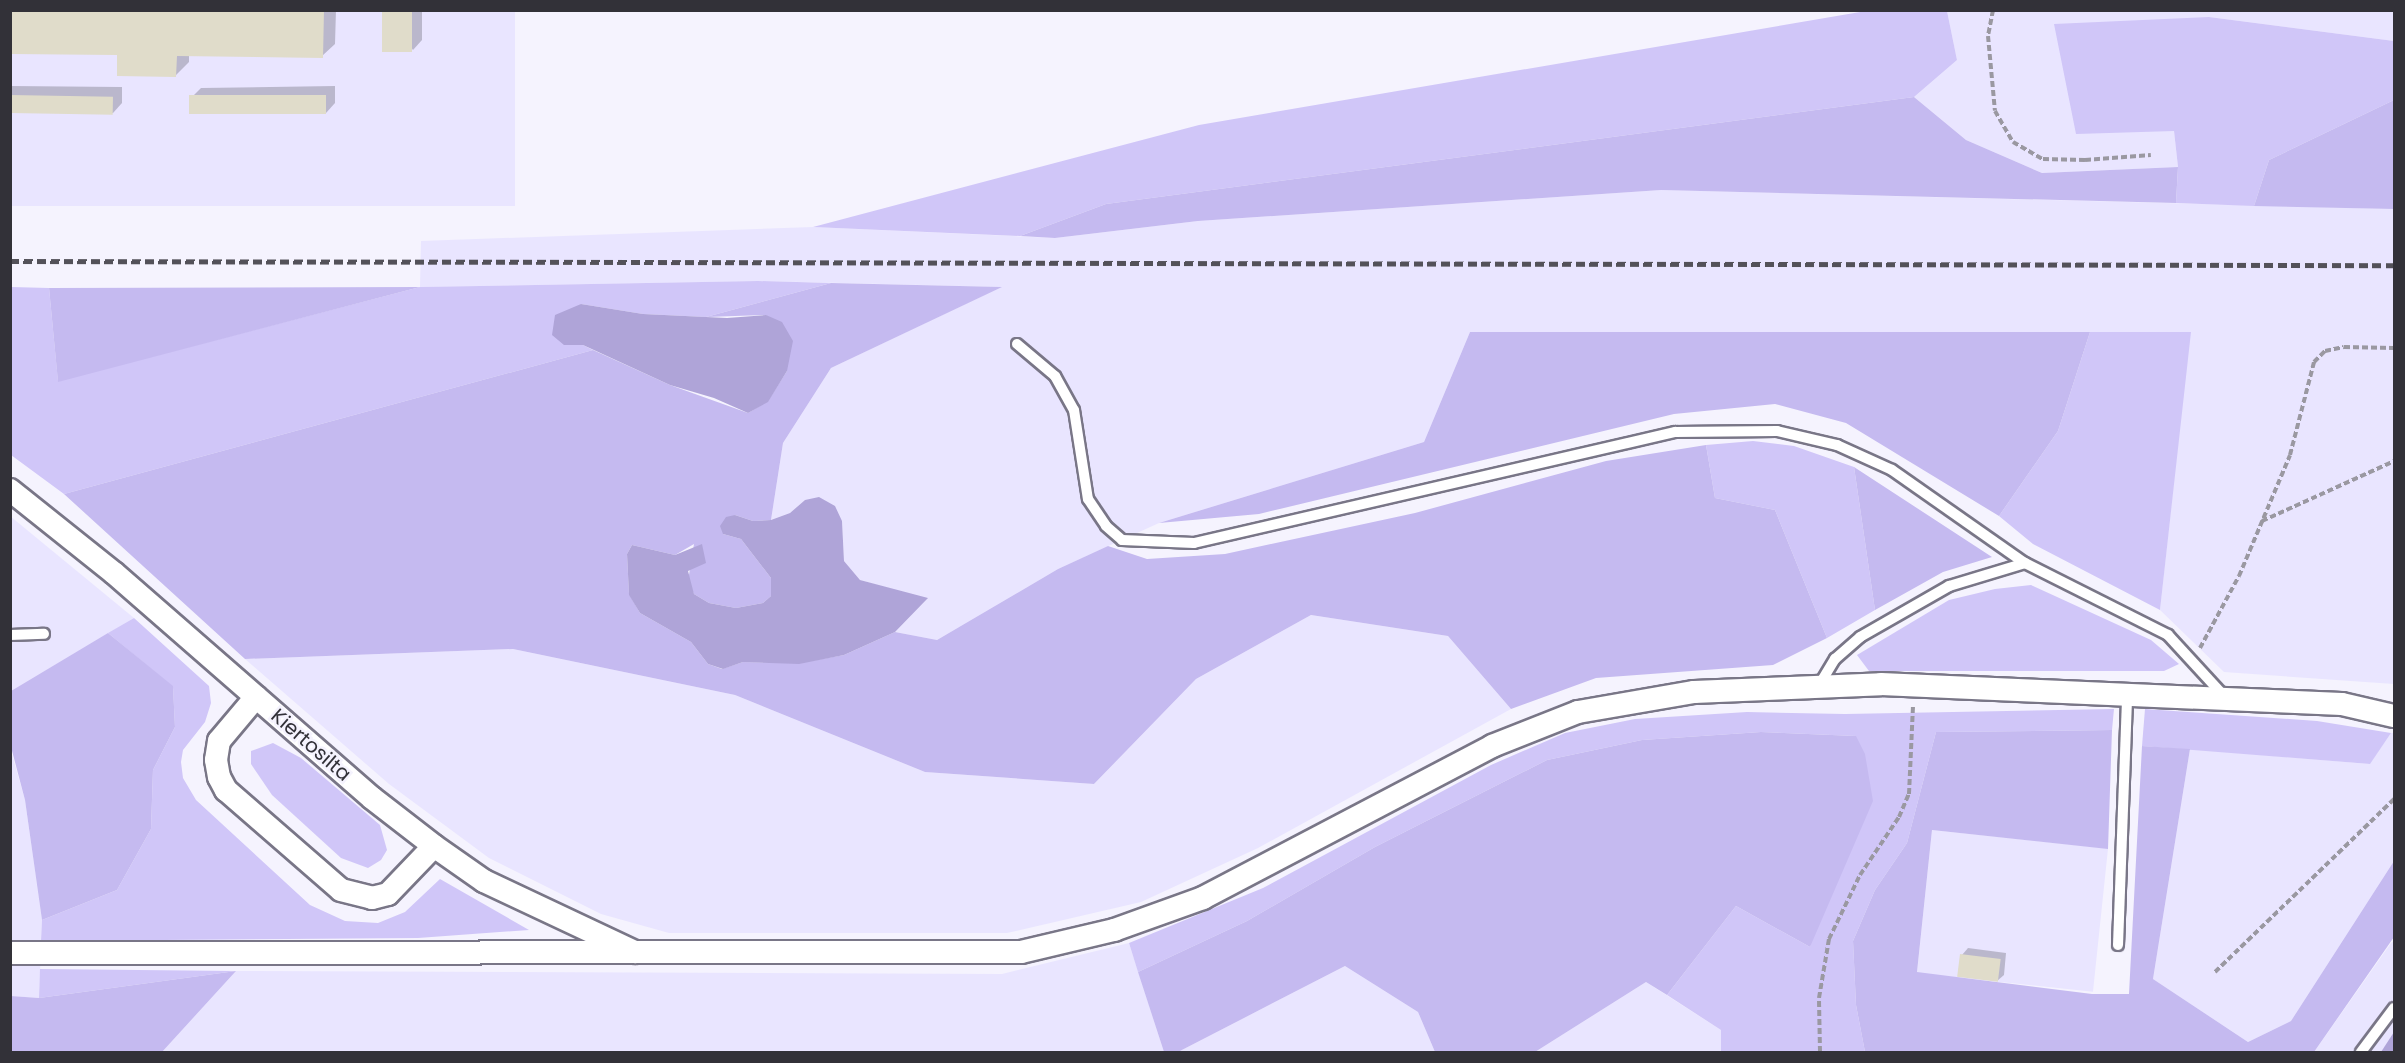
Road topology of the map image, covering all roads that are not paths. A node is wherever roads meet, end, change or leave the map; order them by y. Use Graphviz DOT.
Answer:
graph roads {
  1 [pos="1017,344"];
  2 [pos="10,490"];
  3 [pos="2025,563"];
  4 [pos="44,634"];
  5 [pos="10,635"];
  6 [pos="1818,687"];
  7 [pos="2127,695"];
  8 [pos="256,697"];
  9 [pos="2227,699"];
  10 [pos="2394,716"];
  11 [pos="434,846"];
  12 [pos="2118,945"];
  13 [pos="10,953"];
  14 [pos="640,955"];
  15 [pos="2394,1008"];
  16 [pos="2361,1053"];
  1 -- 3 [label="lane"];
  2 -- 8 [label="street, Kiertosilta"];
  3 -- 6 [label="lane"];
  3 -- 9 [label="lane"];
  4 -- 5 [label="lane"];
  6 -- 7 [label="street"];
  6 -- 14 [label="street"];
  7 -- 9 [label="street"];
  7 -- 12 [label="lane"];
  8 -- 11 [label="street, Kiertosilta"];
  8 -- 11 [label="street"];
  9 -- 10 [label="street"];
  11 -- 14 [label="street, Kiertosilta"];
  13 -- 14 [label="street"];
  15 -- 16 [label="lane"];
}
